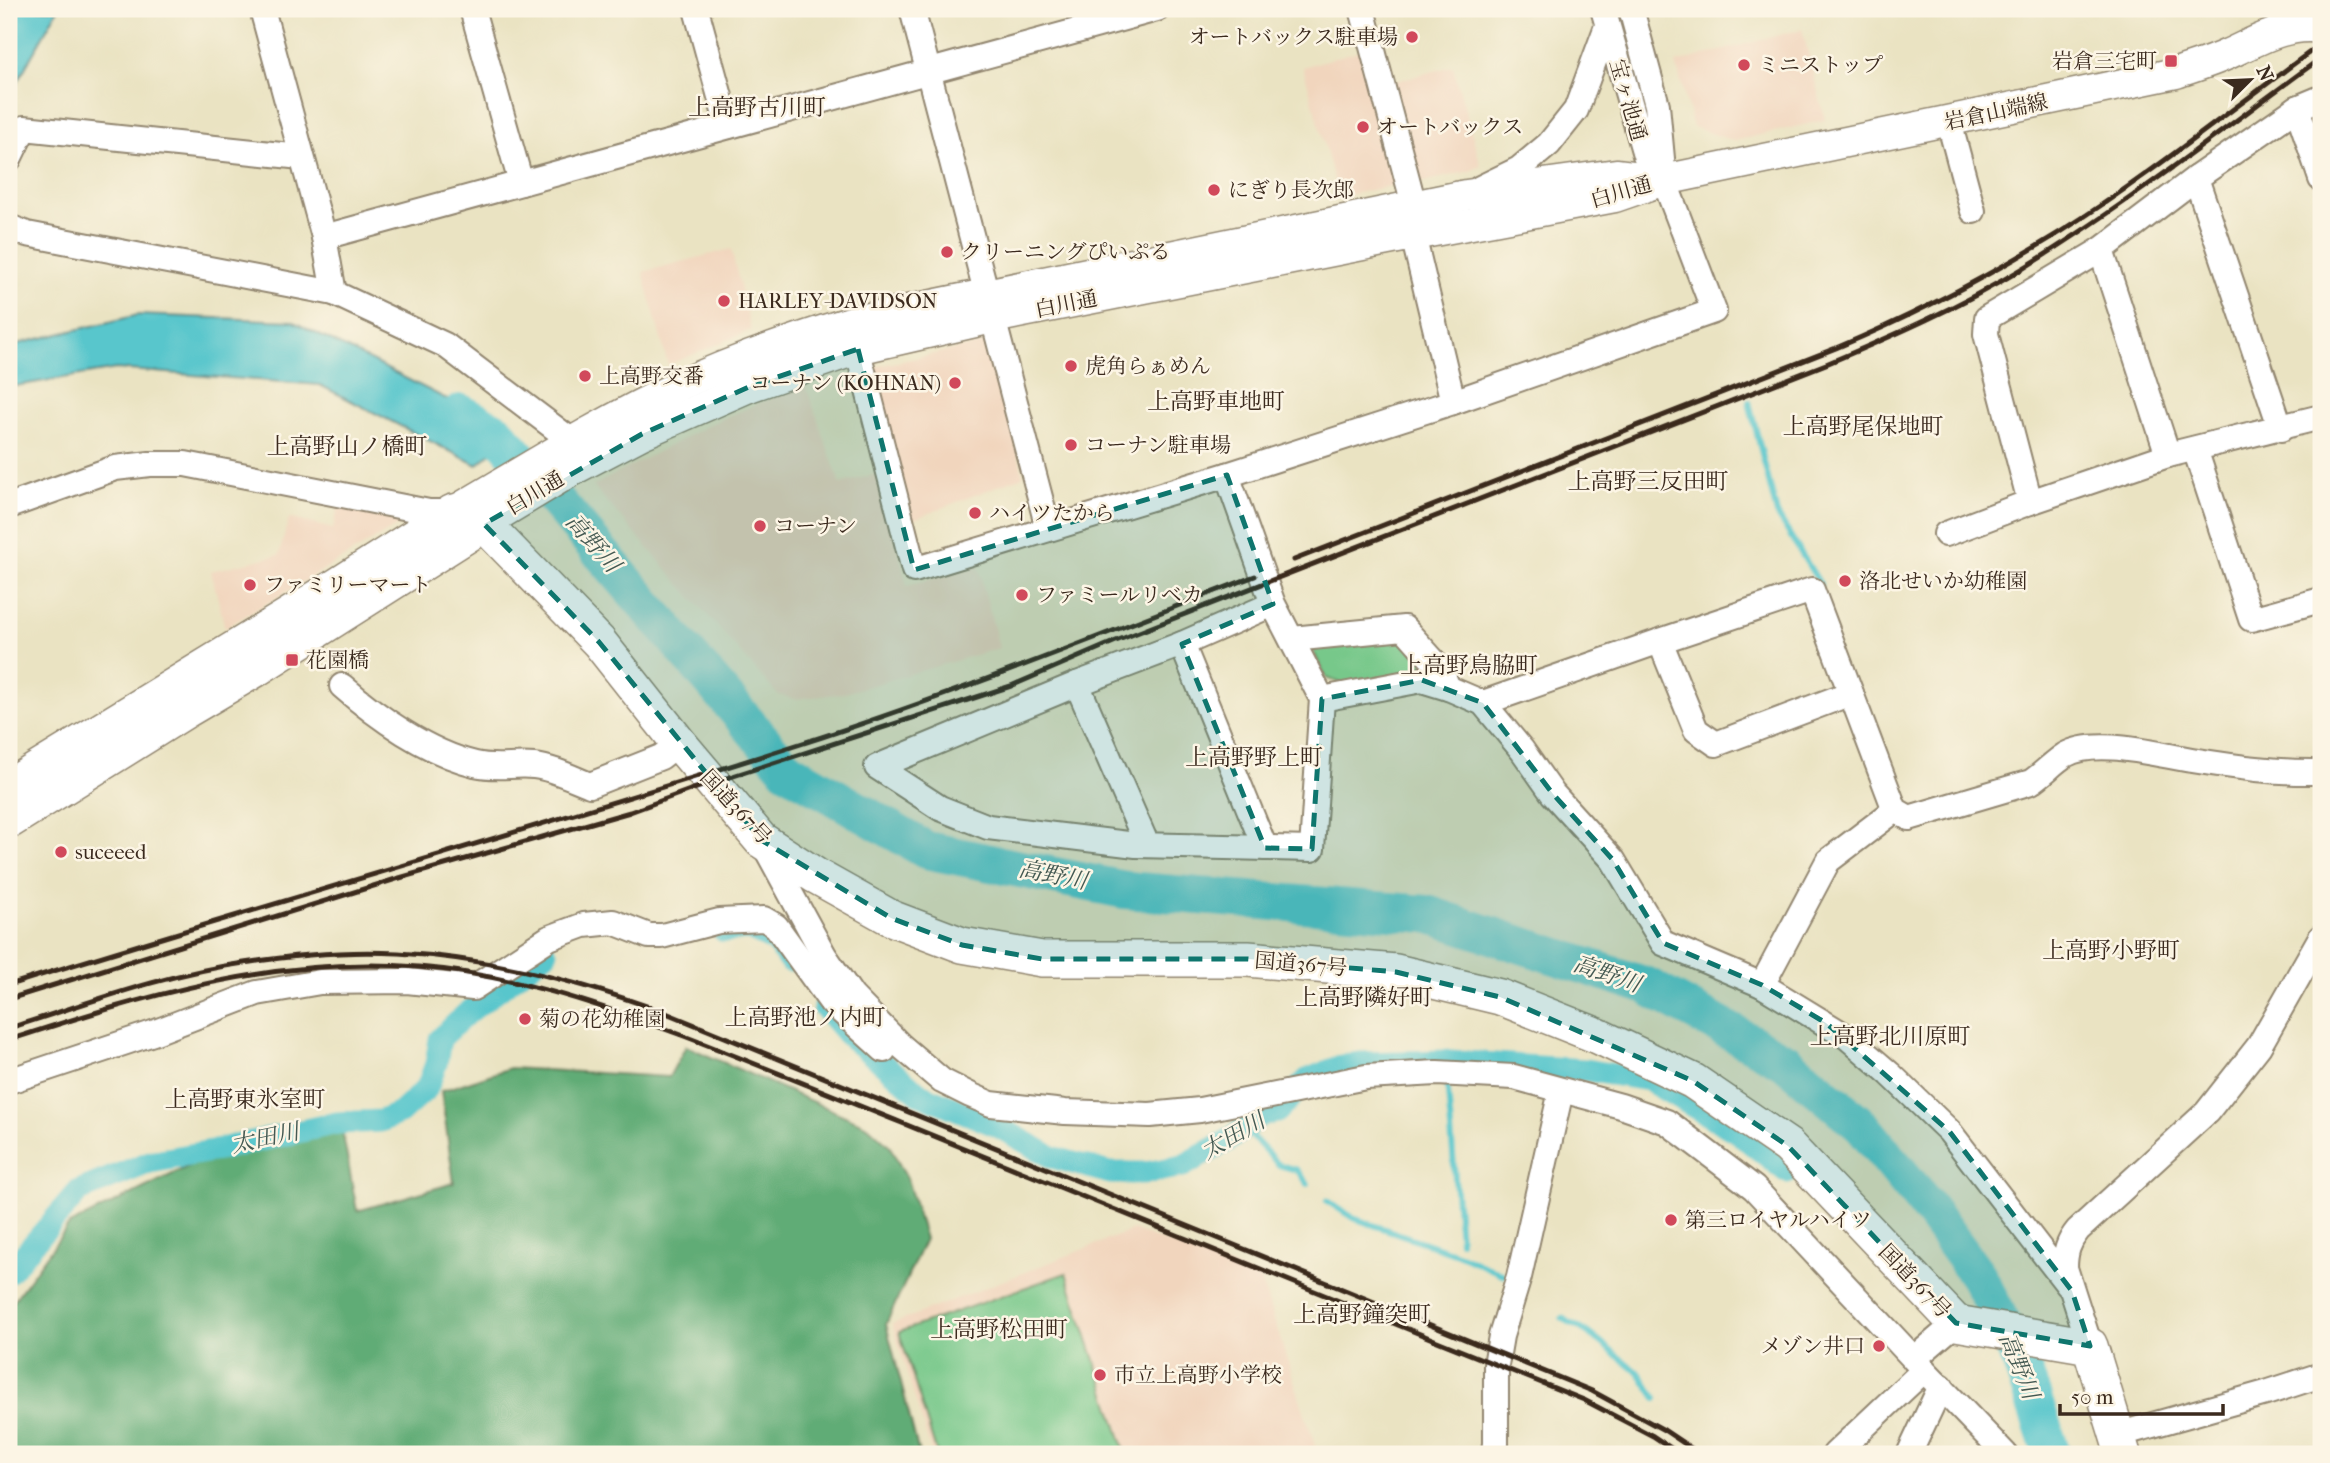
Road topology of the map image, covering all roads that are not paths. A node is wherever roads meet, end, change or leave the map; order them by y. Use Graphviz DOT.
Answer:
graph roads {
  1 [pos="262,9"];
  2 [pos="472,9"];
  3 [pos="696,9"];
  4 [pos="912,9"];
  5 [pos="1362,9"];
  6 [pos="1631,9"];
  7 [pos="1148,10"];
  8 [pos="1605,17"];
  9 [pos="2281,21"];
  10 [pos="2321,28"];
  11 [pos="928,71"];
  12 [pos="2321,98"];
  13 [pos="2297,108"];
  14 [pos="1949,122"];
  15 [pos="728,126"];
  16 [pos="301,157"];
  17 [pos="9,159"];
  18 [pos="2196,178"];
  19 [pos="2321,179"];
  20 [pos="1664,180"];
  21 [pos="521,183"];
  22 [pos="1466,195"];
  23 [pos="1973,211"];
  24 [pos="1414,220"];
  25 [pos="9,227"];
  26 [pos="324,237"];
  27 [pos="2101,250"];
  28 [pos="334,293"];
  29 [pos="990,305"];
  30 [pos="854,335"];
  31 [pos="1453,402"];
  32 [pos="2321,417"];
  33 [pos="2281,429"];
  34 [pos="2195,449"];
  35 [pos="565,455"];
  36 [pos="2168,456"];
  37 [pos="1227,475"];
  38 [pos="2030,502"];
  39 [pos="9,506"];
  40 [pos="477,513"];
  41 [pos="1048,528"];
  42 [pos="1946,534"];
  43 [pos="2321,600"];
  44 [pos="1273,604"];
  45 [pos="1292,639"];
  46 [pos="1660,640"];
  47 [pos="1182,644"];
  48 [pos="1077,684"];
  49 [pos="342,686"];
  50 [pos="1448,688"];
  51 [pos="1851,693"];
  52 [pos="1322,699"];
  53 [pos="1483,703"];
  54 [pos="679,743"];
  55 [pos="2321,772"];
  56 [pos="9,787"];
  57 [pos="1895,810"];
  58 [pos="9,821"];
  59 [pos="761,840"];
  60 [pos="1147,845"];
  61 [pos="1265,848"];
  62 [pos="2321,937"];
  63 [pos="1762,985"];
  64 [pos="9,1082"];
  65 [pos="1561,1091"];
  66 [pos="991,1104"];
  67 [pos="2072,1291"];
  68 [pos="1960,1325"];
  69 [pos="2080,1345"];
  70 [pos="1927,1372"];
  71 [pos="2321,1374"];
  72 [pos="2120,1445"];
  73 [pos="1494,1454"];
  74 [pos="1835,1454"];
  75 [pos="1909,1454"];
  76 [pos="2005,1454"];
  1 -- 16 [label="street"];
  2 -- 21 [label="street"];
  3 -- 15 [label="street"];
  4 -- 11 [label="street"];
  5 -- 24 [label="street"];
  6 -- 20 [label="street, 宝ヶ池通"];
  7 -- 11 [label="street"];
  8 -- 20 [label="street, 宝ヶ池通"];
  8 -- 22 [label="street"];
  9 -- 10 [label="main road, 岩倉山端線"];
  9 -- 14 [label="main road, 岩倉山端線"];
  11 -- 15 [label="street"];
  11 -- 29 [label="street"];
  12 -- 13 [label="street"];
  13 -- 18 [label="street"];
  13 -- 19 [label="street"];
  14 -- 20 [label="main road, 岩倉山端線"];
  14 -- 23 [label="street"];
  15 -- 21 [label="street"];
  16 -- 17 [label="street"];
  16 -- 26 [label="street"];
  18 -- 27 [label="street"];
  18 -- 33 [label="street"];
  20 -- 22 [label="main road, 白川通"];
  20 -- 24 [label="main road, 白川通"];
  20 -- 31 [label="street"];
  21 -- 26 [label="street"];
  22 -- 24 [label="main road, 白川通"];
  24 -- 29 [label="main road, 白川通"];
  24 -- 31 [label="street"];
  25 -- 28 [label="street"];
  26 -- 28 [label="street"];
  27 -- 36 [label="street"];
  27 -- 38 [label="street"];
  28 -- 35 [label="street"];
  29 -- 30 [label="main road, 白川通"];
  29 -- 41 [label="street"];
  30 -- 35 [label="main road, 白川通"];
  30 -- 41 [label="street"];
  31 -- 37 [label="street"];
  32 -- 33 [label="street"];
  33 -- 34 [label="street"];
  34 -- 36 [label="street"];
  34 -- 43 [label="street"];
  35 -- 40 [label="main road, 白川通"];
  36 -- 38 [label="street"];
  37 -- 41 [label="street"];
  37 -- 44 [label="street"];
  38 -- 42 [label="street"];
  39 -- 40 [label="street"];
  40 -- 54 [label="highway, 国道367号"];
  40 -- 56 [label="highway, 白川通"];
  40 -- 58 [label="highway, 白川通"];
  44 -- 45 [label="street"];
  44 -- 47 [label="street"];
  45 -- 50 [label="street"];
  45 -- 52 [label="street"];
  46 -- 51 [label="street"];
  46 -- 51 [label="street"];
  46 -- 53 [label="street"];
  47 -- 48 [label="street"];
  47 -- 61 [label="street"];
  48 -- 60 [label="street"];
  48 -- 60 [label="street"];
  49 -- 54 [label="street"];
  50 -- 52 [label="street"];
  50 -- 53 [label="street"];
  51 -- 57 [label="street"];
  52 -- 61 [label="street"];
  53 -- 63 [label="street"];
  54 -- 59 [label="highway, 国道367号"];
  55 -- 57 [label="street"];
  57 -- 63 [label="street"];
  59 -- 66 [label="street"];
  59 -- 68 [label="highway, 国道367号"];
  60 -- 61 [label="street"];
  62 -- 67 [label="street"];
  63 -- 67 [label="street"];
  64 -- 66 [label="street"];
  65 -- 66 [label="street"];
  65 -- 70 [label="street"];
  65 -- 73 [label="street"];
  67 -- 69 [label="street"];
  68 -- 69 [label="highway, 国道367号"];
  68 -- 70 [label="street"];
  69 -- 72 [label="highway"];
  70 -- 74 [label="street"];
  70 -- 75 [label="street"];
  70 -- 76 [label="street"];
  71 -- 72 [label="street"];
}
